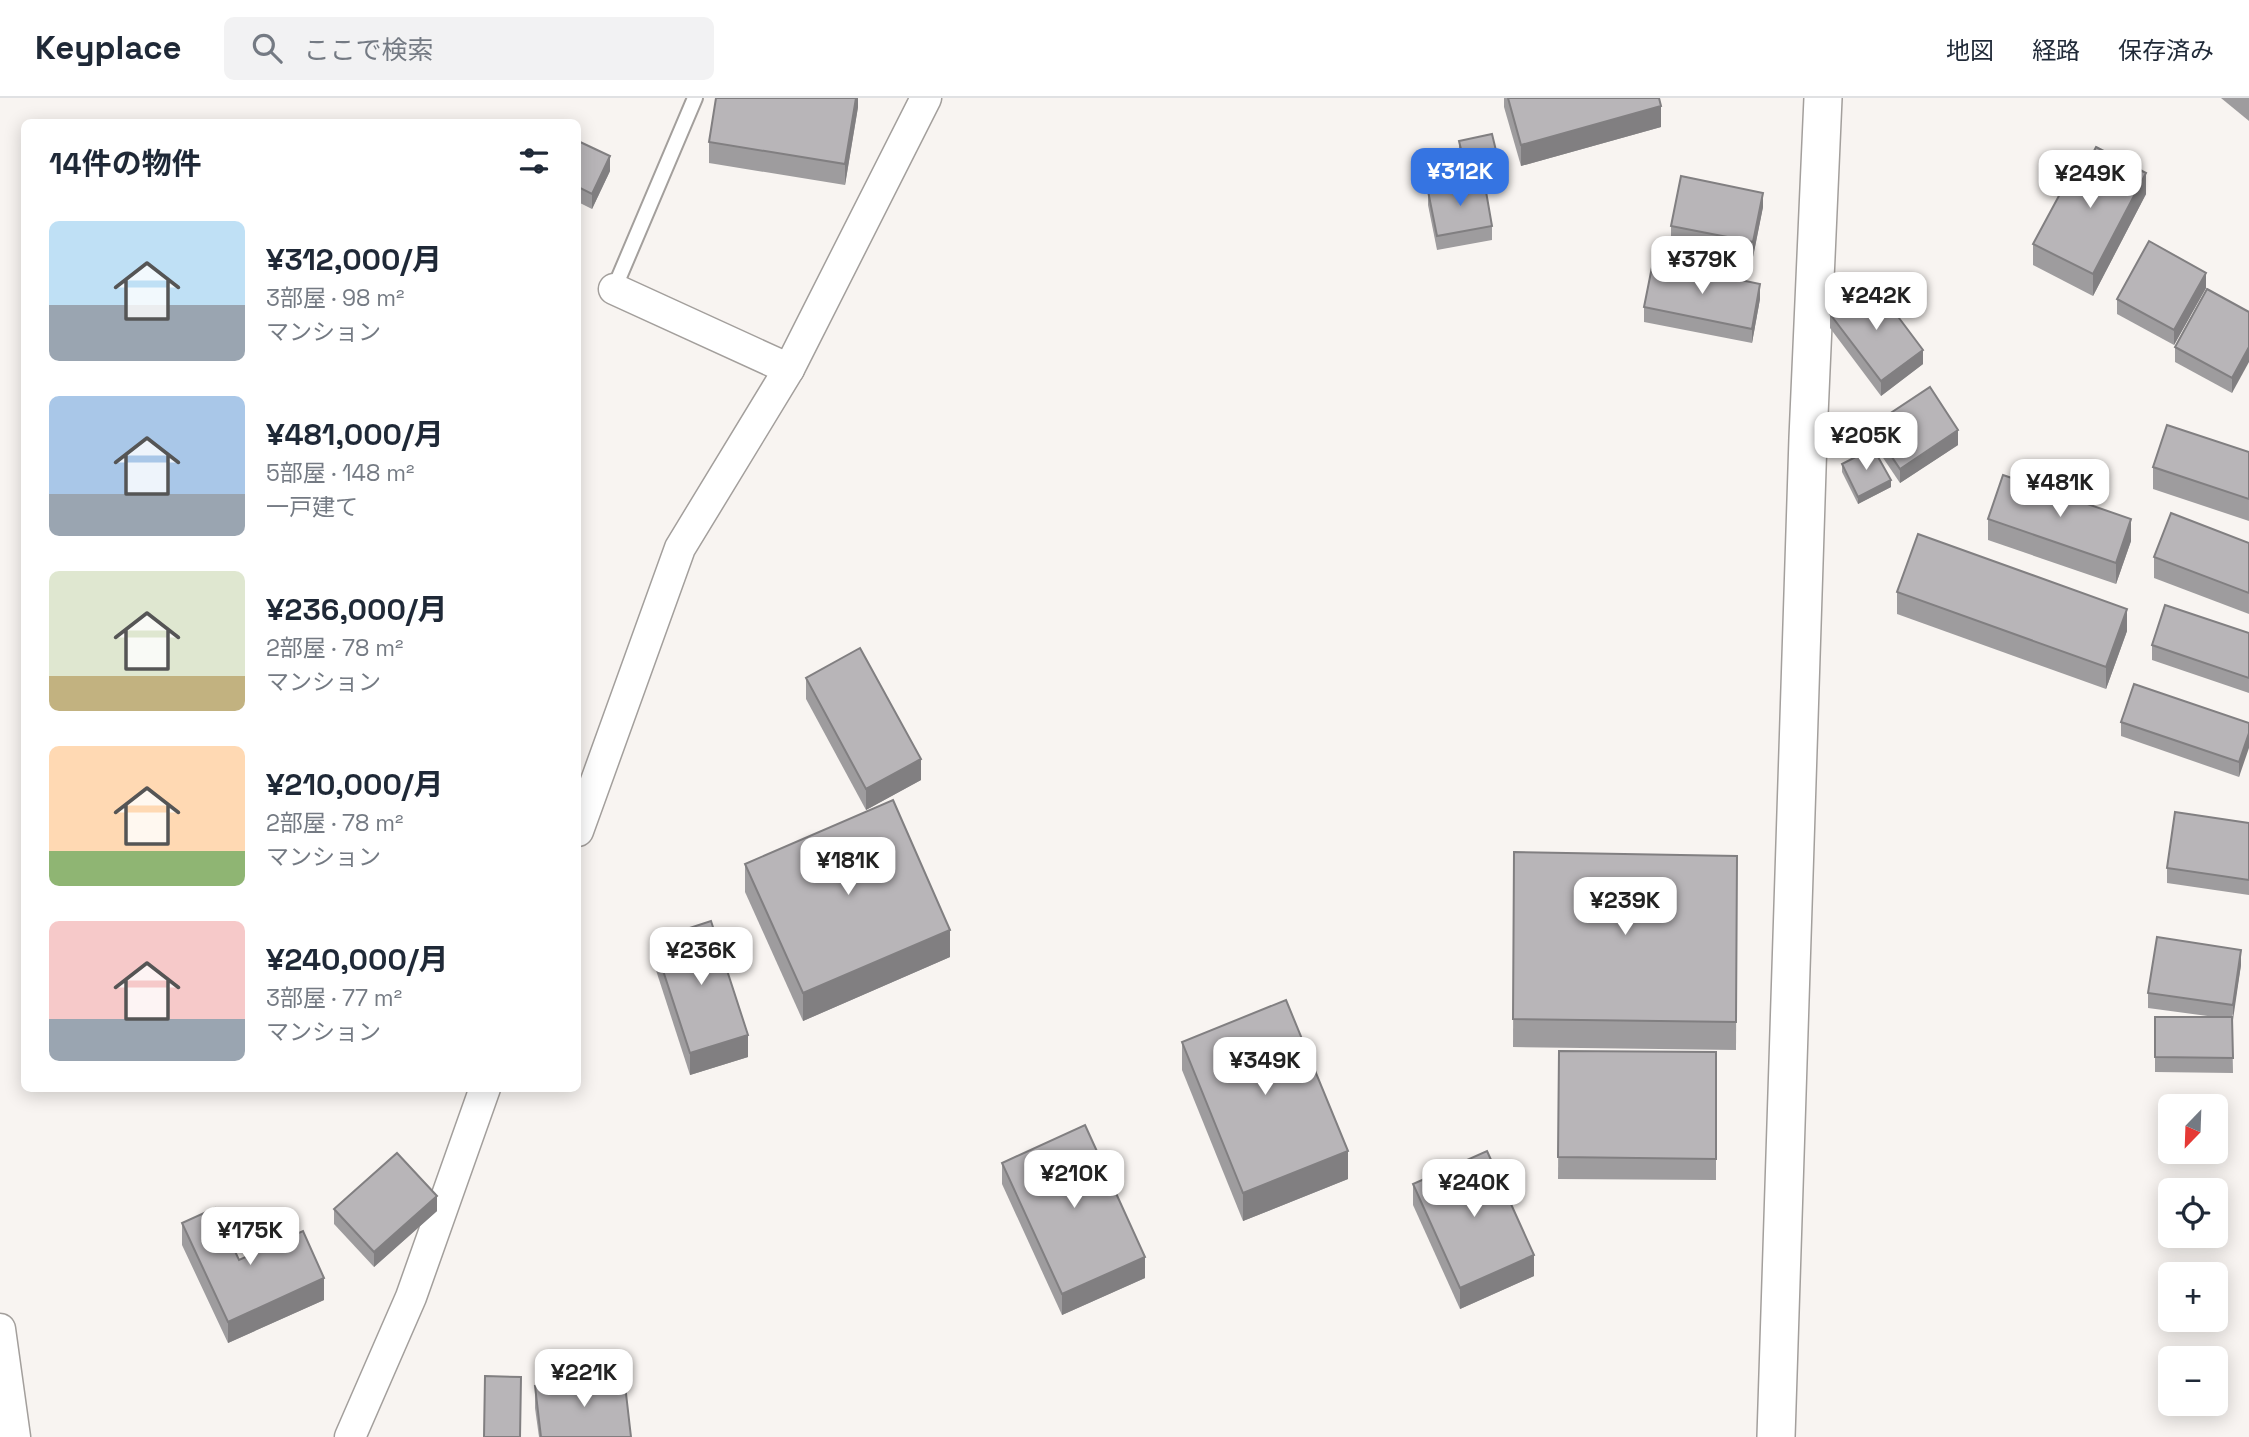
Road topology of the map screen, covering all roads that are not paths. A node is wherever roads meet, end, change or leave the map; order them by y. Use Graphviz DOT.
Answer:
graph roads {
  1 [pos="695,98"];
  2 [pos="926,98"];
  3 [pos="1823,98"];
  4 [pos="614,289"];
  5 [pos="789,369"];
  6 [pos="581,823"];
  7 [pos="484,1092"];
  8 [pos="0,1329"];
  9 [pos="15,1437"];
  10 [pos="350,1437"];
  11 [pos="1776,1437"];
  1 -- 4 [label="lane"];
  2 -- 5 [label="street"];
  3 -- 11 [label="street"];
  4 -- 5 [label="street"];
  5 -- 6 [label="street"];
  7 -- 10 [label="street"];
  8 -- 9 [label="street"];
}
